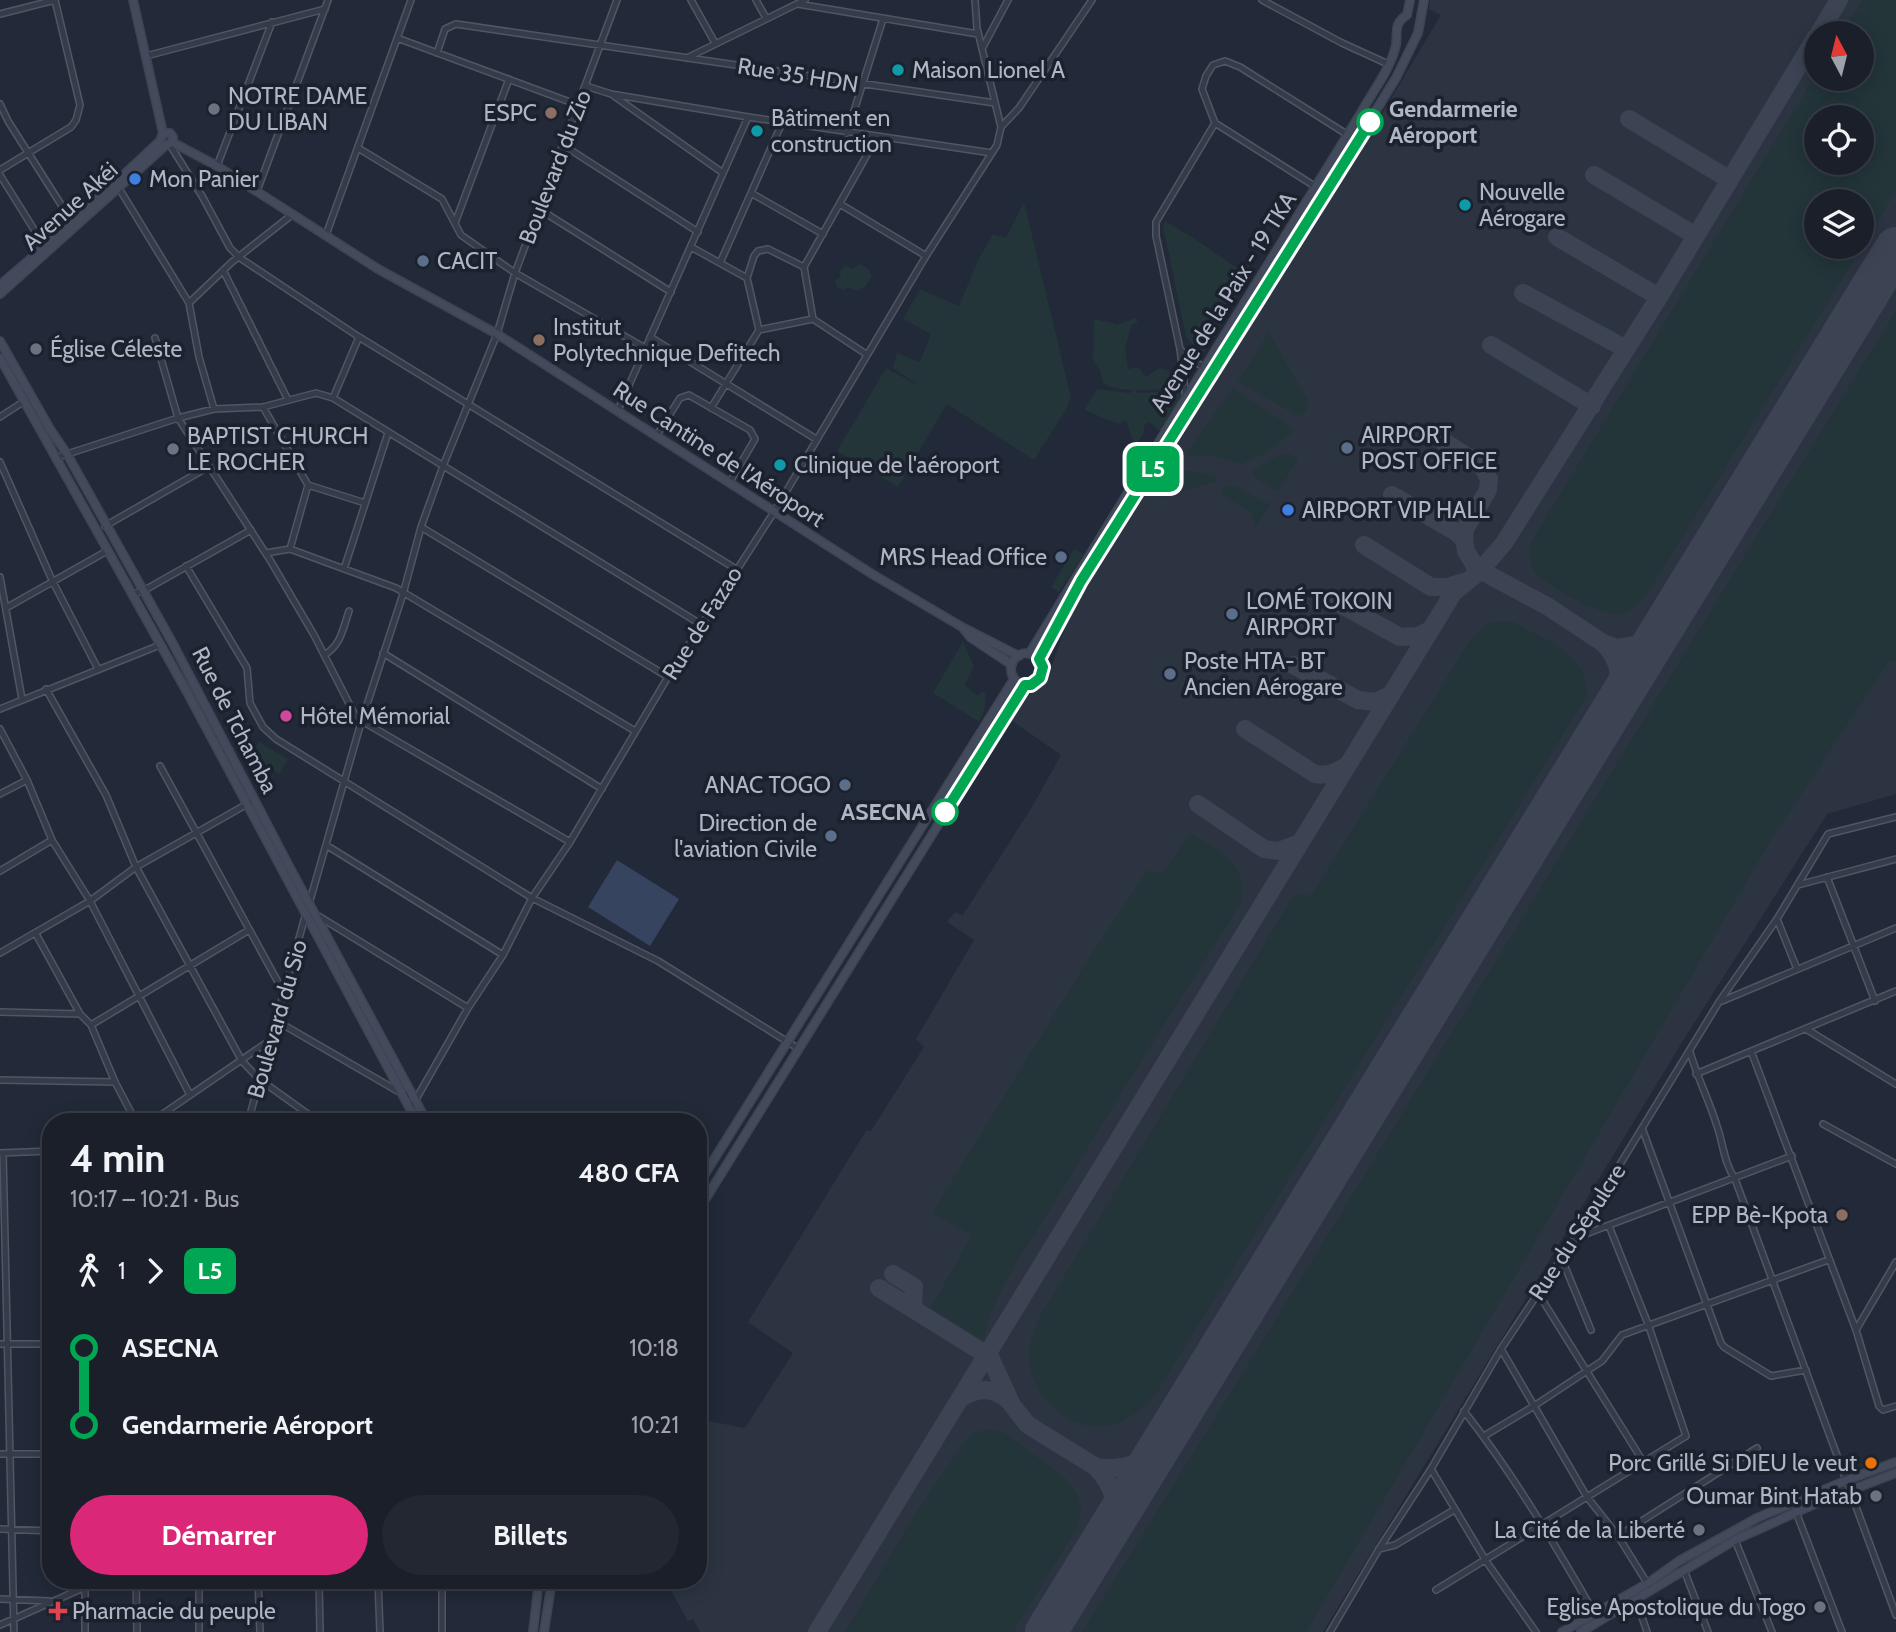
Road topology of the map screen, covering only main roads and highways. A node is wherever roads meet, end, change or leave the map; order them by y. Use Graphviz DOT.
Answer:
graph roads {
  1 [pos="133,0"];
  2 [pos="1410,0"];
  3 [pos="1424,0"];
  4 [pos="163,132"];
  5 [pos="167,143"];
  6 [pos="74,226"];
  7 [pos="0,285"];
  8 [pos="0,294"];
  9 [pos="0,341"];
  10 [pos="0,358"];
  11 [pos="962,627"];
  12 [pos="1029,654"];
  13 [pos="1019,656"];
  14 [pos="1039,659"];
  15 [pos="1012,664"];
  16 [pos="1014,678"];
  17 [pos="1025,685"];
  18 [pos="412,1113"];
  19 [pos="422,1113"];
  20 [pos="707,1170"];
  21 [pos="707,1197"];
  22 [pos="1896,1462"];
  23 [pos="1896,1473"];
  24 [pos="1757,1518"];
  25 [pos="1762,1527"];
  26 [pos="1649,1586"];
  27 [pos="537,1589"];
  28 [pos="550,1589"];
  29 [pos="1596,1618"];
  30 [pos="533,1632"];
  31 [pos="544,1632"];
  32 [pos="1562,1632"];
  33 [pos="1581,1632"];
  1 -- 4 [label="main road"];
  2 -- 12 [label="main road, Avenue de la Paix - 19 TKA"];
  3 -- 14 [label="main road, Avenue de la Paix - 19 TKA"];
  4 -- 5 [label="main road"];
  4 -- 5 [label="main road"];
  5 -- 6 [label="main road"];
  5 -- 11 [label="main road, Rue Cantine de l'Aéroport"];
  6 -- 7 [label="main road"];
  6 -- 8 [label="main road, Avenue Akéi"];
  9 -- 19 [label="main road, Rue de Tchamba"];
  10 -- 18 [label="main road, Rue de Tchamba"];
  11 -- 13 [label="main road"];
  11 -- 15 [label="main road"];
  12 -- 13 [label="main road"];
  12 -- 14 [label="main road"];
  13 -- 15 [label="main road"];
  14 -- 17 [label="main road"];
  15 -- 16 [label="main road"];
  16 -- 17 [label="main road"];
  16 -- 20 [label="main road"];
  17 -- 21 [label="main road"];
  22 -- 24 [label="main road"];
  23 -- 25 [label="main road"];
  24 -- 25 [label="main road"];
  24 -- 26 [label="main road"];
  25 -- 26 [label="main road"];
  26 -- 29 [label="main road"];
  26 -- 29 [label="main road"];
  27 -- 30 [label="main road"];
  28 -- 31 [label="main road"];
  29 -- 32 [label="main road"];
  29 -- 33 [label="main road"];
}
